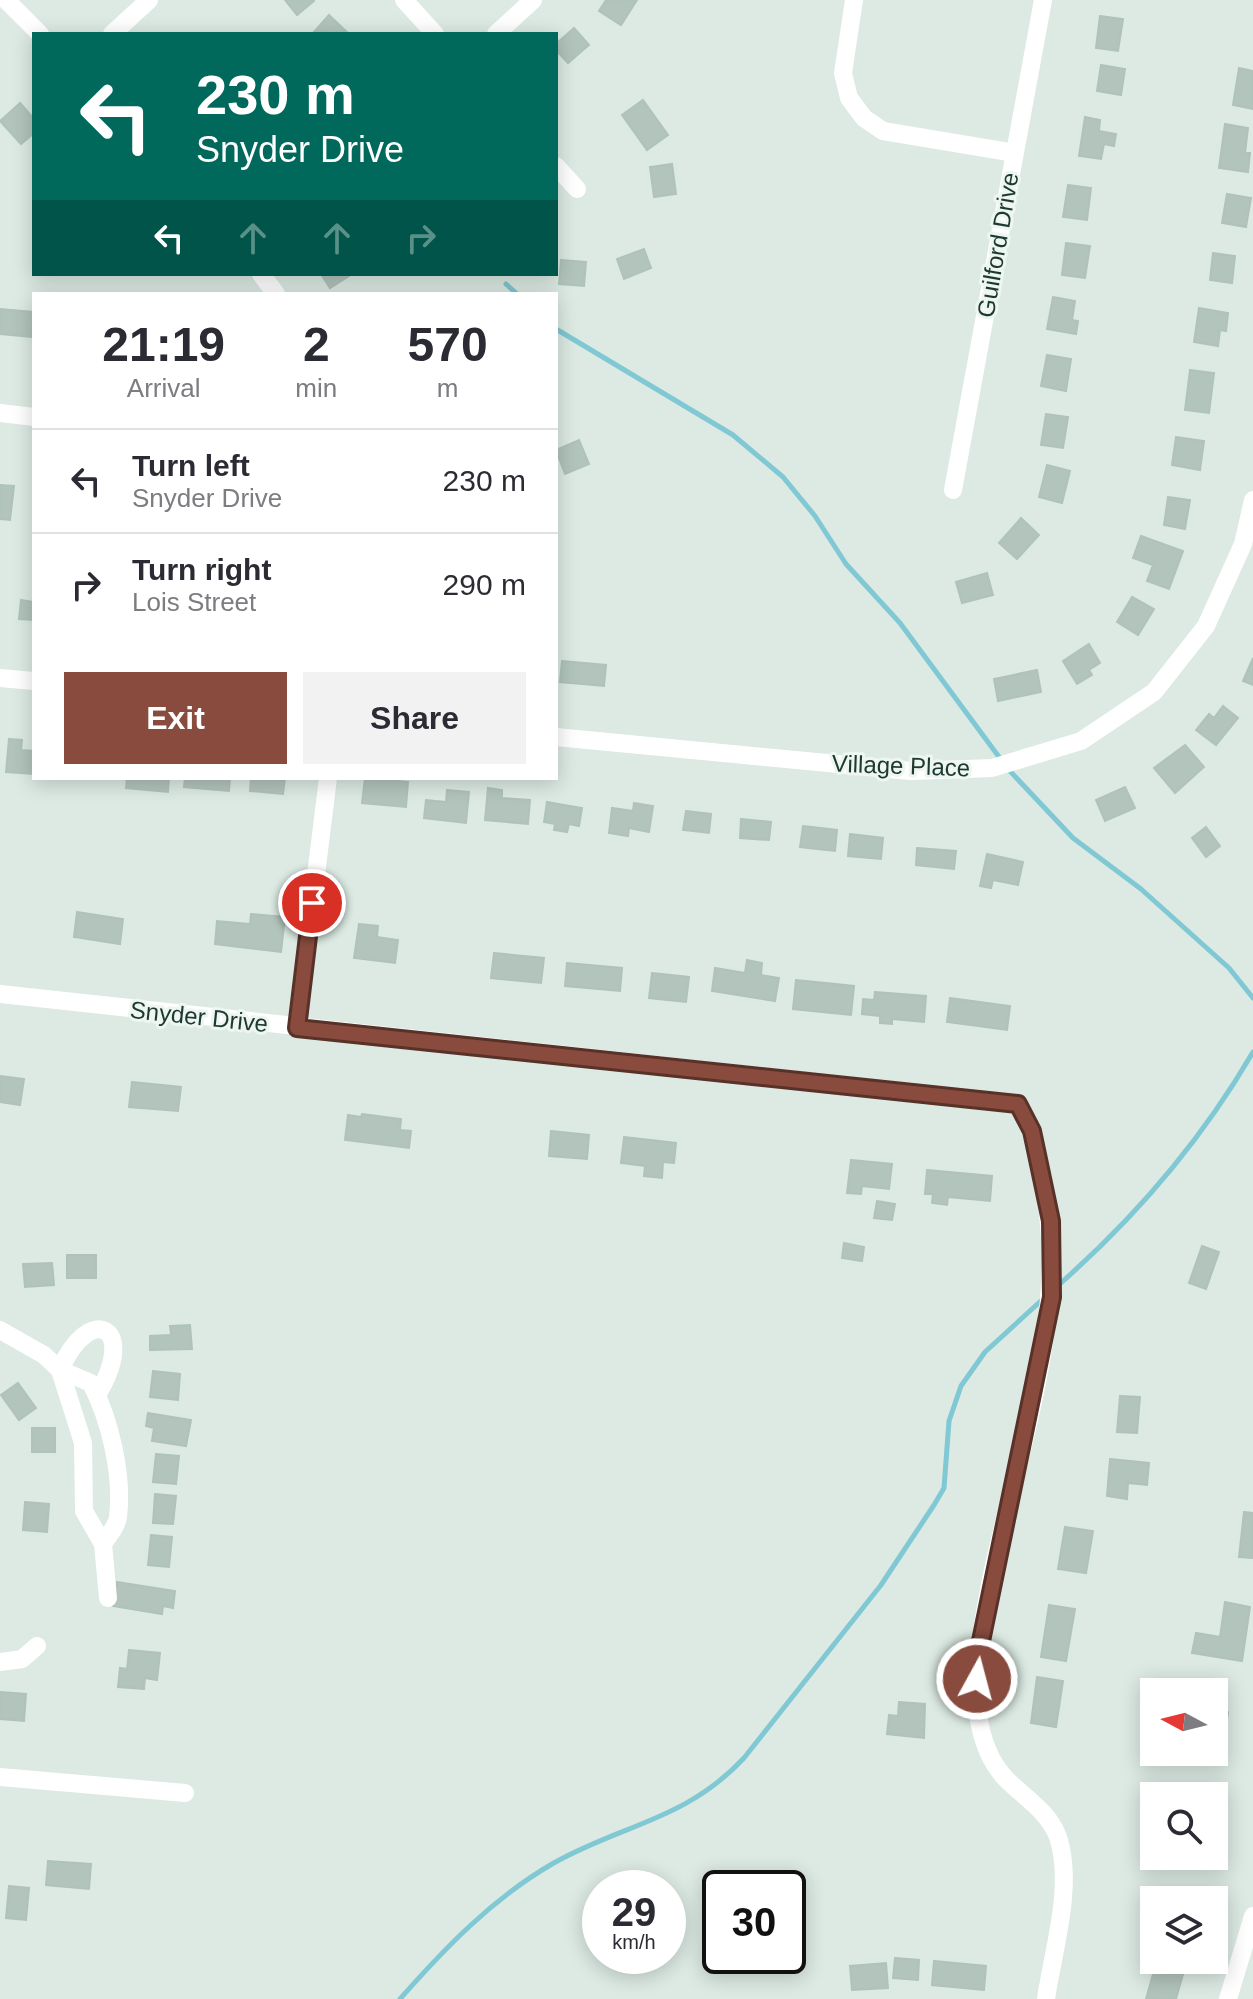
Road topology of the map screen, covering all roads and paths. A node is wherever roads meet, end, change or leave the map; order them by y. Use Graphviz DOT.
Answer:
graph roads {
  1 [pos="6,0"];
  2 [pos="149,0"];
  3 [pos="404,0"];
  4 [pos="533,0"];
  5 [pos="854,0"];
  6 [pos="1043,0"];
  7 [pos="38,32"];
  8 [pos="114,32"];
  9 [pos="433,32"];
  10 [pos="498,32"];
  11 [pos="1015,153"];
  12 [pos="558,168"];
  13 [pos="577,189"];
  14 [pos="0,413"];
  15 [pos="32,417"];
  16 [pos="953,490"];
  17 [pos="1253,500"];
  18 [pos="0,678"];
  19 [pos="32,681"];
  20 [pos="558,737"];
  21 [pos="328,780"];
  22 [pos="0,994"];
  23 [pos="297,1028"];
  24 [pos="0,1330"];
  25 [pos="60,1370"];
  26 [pos="97,1395"];
  27 [pos="103,1544"];
  28 [pos="108,1598"];
  29 [pos="37,1646"];
  30 [pos="0,1662"];
  31 [pos="0,1777"];
  32 [pos="185,1793"];
  33 [pos="1253,1916"];
  34 [pos="1046,1999"];
  35 [pos="1228,1999"];
  1 -- 7 [label="street"];
  2 -- 8 [label="street"];
  3 -- 9 [label="street"];
  4 -- 10 [label="street"];
  5 -- 11 [label="street"];
  6 -- 11 [label="street, Guilford Drive"];
  11 -- 16 [label="street, Guilford Drive"];
  12 -- 13 [label="street"];
  14 -- 15 [label="street"];
  17 -- 20 [label="street, Village Place"];
  18 -- 19 [label="street"];
  21 -- 23 [label="street"];
  22 -- 23 [label="street, Snyder Drive"];
  23 -- 34 [label="street, Snyder Drive"];
  24 -- 25 [label="street"];
  25 -- 26 [label="street"];
  25 -- 26 [label="street"];
  25 -- 27 [label="street"];
  26 -- 27 [label="street"];
  27 -- 28 [label="street"];
  29 -- 30 [label="street"];
  31 -- 32 [label="street"];
  33 -- 35 [label="street"];
}
